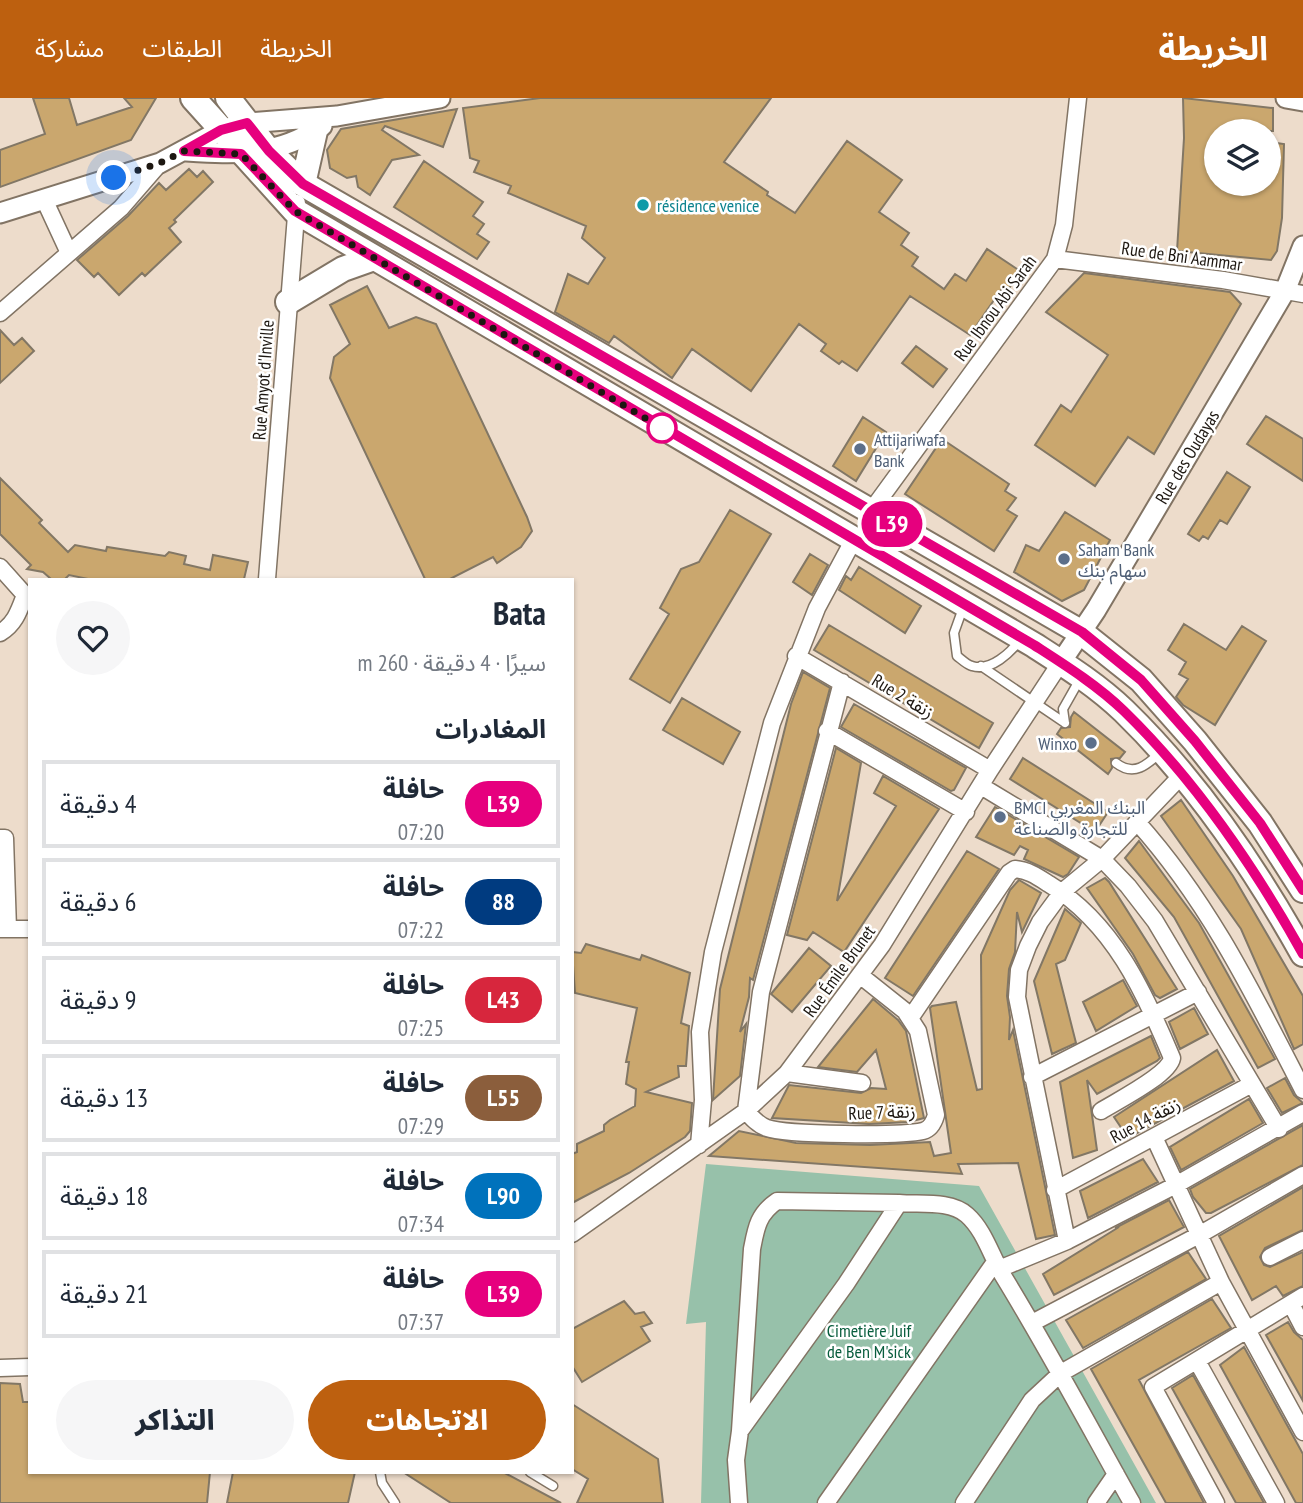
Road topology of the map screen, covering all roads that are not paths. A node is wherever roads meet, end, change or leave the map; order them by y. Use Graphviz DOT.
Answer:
graph roads {
  1 [pos="192,98"];
  2 [pos="228,98"];
  3 [pos="440,98"];
  4 [pos="1078,98"];
  5 [pos="1286,98"];
  6 [pos="1303,101"];
  7 [pos="337,116"];
  8 [pos="247,123"];
  9 [pos="221,130"];
  10 [pos="316,131"];
  11 [pos="184,151"];
  12 [pos="269,151"];
  13 [pos="241,154"];
  14 [pos="160,163"];
  15 [pos="303,184"];
  16 [pos="44,199"];
  17 [pos="295,211"];
  18 [pos="0,213"];
  19 [pos="1303,246"];
  20 [pos="69,253"];
  21 [pos="374,258"];
  22 [pos="1055,259"];
  23 [pos="1294,293"];
  24 [pos="288,302"];
  25 [pos="0,313"];
  26 [pos="871,511"];
  27 [pos="854,539"];
  28 [pos="0,567"];
  29 [pos="267,578"];
  30 [pos="27,596"];
  31 [pos="964,606"];
  32 [pos="1082,632"];
  33 [pos="0,633"];
  34 [pos="1022,638"];
  35 [pos="796,656"];
  36 [pos="981,666"];
  37 [pos="1071,669"];
  38 [pos="842,682"];
  39 [pos="1035,702"];
  40 [pos="827,731"];
  41 [pos="1162,751"];
  42 [pos="1116,763"];
  43 [pos="990,770"];
  44 [pos="1182,775"];
  45 [pos="981,786"];
  46 [pos="966,812"];
  47 [pos="1137,822"];
  48 [pos="0,838"];
  49 [pos="1102,859"];
  50 [pos="1303,890"];
  51 [pos="1062,892"];
  52 [pos="4,929"];
  53 [pos="28,929"];
  54 [pos="1303,954"];
  55 [pos="861,976"];
  56 [pos="1198,992"];
  57 [pos="1154,1015"];
  58 [pos="911,1017"];
  59 [pos="787,1073"];
  60 [pos="1032,1077"];
  61 [pos="862,1083"];
  62 [pos="1252,1084"];
  63 [pos="1303,1090"];
  64 [pos="746,1111"];
  65 [pos="1101,1111"];
  66 [pos="1303,1113"];
  67 [pos="1279,1129"];
  68 [pos="1154,1137"];
  69 [pos="699,1144"];
  70 [pos="1303,1175"];
  71 [pos="1174,1186"];
  72 [pos="1055,1190"];
  73 [pos="899,1203"];
  74 [pos="574,1233"];
  75 [pos="1199,1235"];
  76 [pos="1303,1240"];
  77 [pos="1067,1241"];
  78 [pos="1270,1257"];
  79 [pos="997,1265"];
  80 [pos="1221,1282"];
  81 [pos="1297,1300"];
  82 [pos="1032,1323"];
  83 [pos="1303,1327"];
  84 [pos="1247,1331"];
  85 [pos="1197,1361"];
  86 [pos="28,1367"];
  87 [pos="0,1368"];
  88 [pos="1061,1373"];
  89 [pos="740,1431"];
  90 [pos="1303,1432"];
  91 [pos="380,1474"];
  92 [pos="533,1474"];
  93 [pos="1116,1474"];
  94 [pos="553,1486"];
  95 [pos="395,1503"];
  96 [pos="739,1503"];
  97 [pos="826,1503"];
  98 [pos="964,1503"];
  99 [pos="1096,1503"];
  100 [pos="1132,1503"];
  101 [pos="1216,1503"];
  102 [pos="1276,1503"];
  1 -- 9 [label="main road"];
  2 -- 8 [label="main road"];
  3 -- 7 [label="street"];
  4 -- 22 [label="street, Rue Ibnou Abi Sarah"];
  5 -- 6 [label="street"];
  7 -- 8 [label="street"];
  7 -- 10 [label="street"];
  8 -- 9 [label="street"];
  8 -- 12 [label="main road"];
  9 -- 11 [label="street"];
  9 -- 13 [label="main road"];
  10 -- 12 [label="street"];
  10 -- 15 [label="main road"];
  11 -- 13 [label="street"];
  11 -- 14 [label="street"];
  12 -- 13 [label="street"];
  12 -- 15 [label="main road"];
  13 -- 17 [label="main road"];
  14 -- 16 [label="street"];
  14 -- 20 [label="street"];
  15 -- 17 [label="street, Rue Amyot d'Inville"];
  15 -- 26 [label="main road"];
  16 -- 18 [label="street"];
  16 -- 20 [label="street"];
  17 -- 21 [label="main road"];
  17 -- 24 [label="street, Rue Amyot d'Inville"];
  19 -- 23 [label="street, Rue des Oudayas"];
  20 -- 25 [label="street"];
  21 -- 24 [label="main road"];
  21 -- 27 [label="main road"];
  22 -- 23 [label="street, Rue de Bni Aammar"];
  22 -- 26 [label="street, Rue Ibnou Abi Sarah"];
  23 -- 32 [label="street, Rue des Oudayas"];
  24 -- 29 [label="street, Rue Amyot d'Inville"];
  26 -- 32 [label="main road"];
  27 -- 31 [label="main road"];
  27 -- 35 [label="street"];
  28 -- 30 [label="street"];
  30 -- 33 [label="street"];
  31 -- 34 [label="main road"];
  31 -- 36 [label="lane"];
  32 -- 37 [label="street, Rue des Oudayas"];
  32 -- 50 [label="main road"];
  34 -- 36 [label="lane"];
  34 -- 37 [label="main road"];
  35 -- 38 [label="street, Rue 2 زنقة"];
  35 -- 69 [label="street"];
  36 -- 39 [label="lane"];
  37 -- 39 [label="street, Rue Émile Brunet"];
  37 -- 39 [label="lane"];
  37 -- 41 [label="main road"];
  38 -- 40 [label="street"];
  38 -- 43 [label="street, Rue 2 زنقة"];
  39 -- 43 [label="street, Rue Émile Brunet"];
  40 -- 46 [label="street"];
  40 -- 64 [label="street"];
  41 -- 42 [label="lane"];
  41 -- 44 [label="main road"];
  43 -- 45 [label="street, Rue Émile Brunet"];
  44 -- 47 [label="street"];
  44 -- 54 [label="main road"];
  45 -- 46 [label="street, Rue Émile Brunet"];
  45 -- 49 [label="street"];
  46 -- 55 [label="street, Rue Émile Brunet"];
  47 -- 49 [label="street"];
  47 -- 63 [label="street"];
  48 -- 52 [label="street"];
  49 -- 51 [label="street"];
  49 -- 56 [label="street"];
  51 -- 57 [label="street"];
  51 -- 58 [label="street"];
  51 -- 60 [label="street"];
  52 -- 53 [label="street"];
  55 -- 58 [label="street"];
  55 -- 59 [label="street, Rue Émile Brunet"];
  56 -- 57 [label="street"];
  56 -- 62 [label="street"];
  57 -- 60 [label="street"];
  57 -- 65 [label="street"];
  58 -- 64 [label="street, Rue 7 زنقة"];
  59 -- 61 [label="street"];
  59 -- 64 [label="street, Rue Émile Brunet"];
  60 -- 72 [label="street"];
  62 -- 67 [label="street"];
  62 -- 68 [label="street, Rue 14 زنقة"];
  64 -- 69 [label="street, Rue Émile Brunet"];
  66 -- 67 [label="street"];
  67 -- 71 [label="street"];
  68 -- 71 [label="street"];
  68 -- 72 [label="street, Rue 14 زنقة"];
  69 -- 74 [label="street, Rue Émile Brunet"];
  70 -- 75 [label="street"];
  71 -- 75 [label="street"];
  71 -- 77 [label="street"];
  72 -- 77 [label="street"];
  73 -- 79 [label="street"];
  73 -- 89 [label="street"];
  73 -- 89 [label="street"];
  75 -- 80 [label="street"];
  75 -- 82 [label="street"];
  76 -- 78 [label="street"];
  77 -- 79 [label="street"];
  79 -- 82 [label="street"];
  79 -- 97 [label="street"];
  80 -- 84 [label="street"];
  80 -- 88 [label="street"];
  81 -- 83 [label="street"];
  81 -- 84 [label="street"];
  82 -- 88 [label="street"];
  84 -- 85 [label="street"];
  84 -- 90 [label="street"];
  85 -- 101 [label="street"];
  85 -- 102 [label="street"];
  86 -- 87 [label="street"];
  88 -- 93 [label="street"];
  88 -- 98 [label="street"];
  89 -- 96 [label="street"];
  91 -- 95 [label="lane"];
  92 -- 94 [label="lane"];
  93 -- 99 [label="street"];
  93 -- 100 [label="street"];
}
